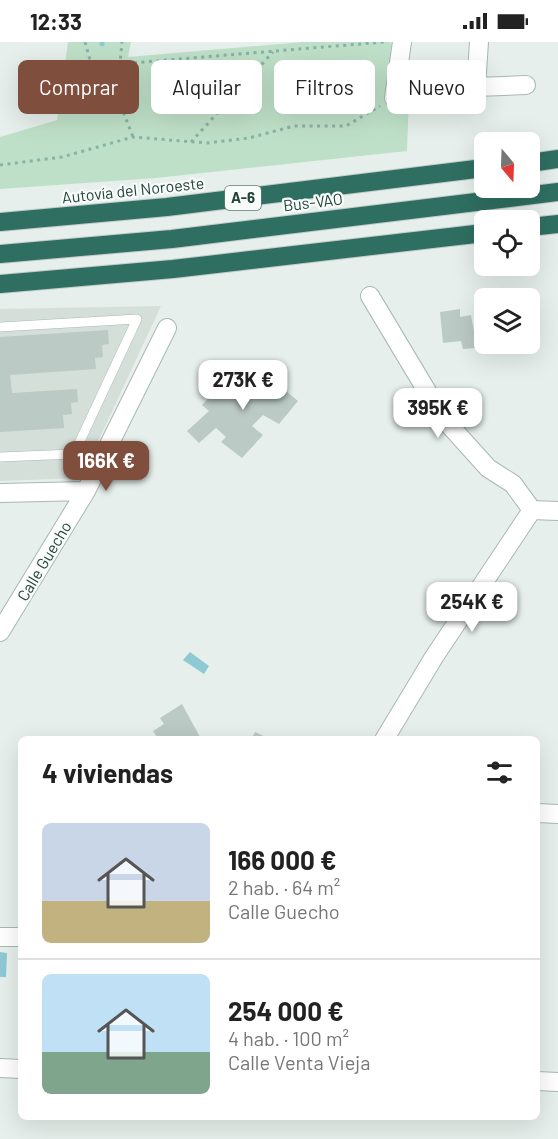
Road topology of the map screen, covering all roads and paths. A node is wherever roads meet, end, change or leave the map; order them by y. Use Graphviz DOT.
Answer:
graph roads {
  1 [pos="85,42"];
  2 [pos="122,42"];
  3 [pos="384,42"];
  4 [pos="402,42"];
  5 [pos="479,42"];
  6 [pos="274,51"];
  7 [pos="90,60"];
  8 [pos="120,60"];
  9 [pos="399,60"];
  10 [pos="139,62"];
  11 [pos="526,85"];
  12 [pos="387,102"];
  13 [pos="124,114"];
  14 [pos="133,137"];
  15 [pos="191,142"];
  16 [pos="558,159"];
  17 [pos="540,162"];
  18 [pos="0,165"];
  19 [pos="474,169"];
  20 [pos="558,192"];
  21 [pos="0,222"];
  22 [pos="558,224"];
  23 [pos="540,226"];
  24 [pos="474,234"];
  25 [pos="0,254"];
  26 [pos="0,284"];
  27 [pos="370,296"];
  28 [pos="0,327"];
  29 [pos="167,328"];
  30 [pos="0,457"];
  31 [pos="86,491"];
  32 [pos="0,493"];
  33 [pos="532,510"];
  34 [pos="558,511"];
  35 [pos="0,632"];
  36 [pos="386,736"];
  37 [pos="540,813"];
  38 [pos="558,814"];
  39 [pos="0,937"];
  40 [pos="18,937"];
  41 [pos="0,1068"];
  42 [pos="18,1069"];
  43 [pos="540,1081"];
  44 [pos="558,1082"];
  1 -- 7 [label="path"];
  2 -- 8 [label="path"];
  3 -- 6 [label="path"];
  4 -- 9 [label="street"];
  5 -- 11 [label="street"];
  6 -- 10 [label="path"];
  6 -- 15 [label="path"];
  12 -- 15 [label="path"];
  13 -- 14 [label="path"];
  14 -- 15 [label="path"];
  14 -- 18 [label="path"];
  16 -- 17 [label="highway"];
  19 -- 21 [label="highway, Autovía del Noroeste / A-6"];
  20 -- 25 [label="highway, Bus-VAO"];
  22 -- 23 [label="highway"];
  24 -- 26 [label="highway"];
  27 -- 33 [label="street"];
  28 -- 30 [label="lane"];
  29 -- 31 [label="street, Calle Guecho"];
  31 -- 32 [label="street"];
  31 -- 35 [label="street, Calle Guecho"];
  33 -- 34 [label="street"];
  33 -- 36 [label="street"];
  37 -- 38 [label="street"];
  39 -- 40 [label="street"];
  41 -- 42 [label="street"];
  43 -- 44 [label="street"];
}
